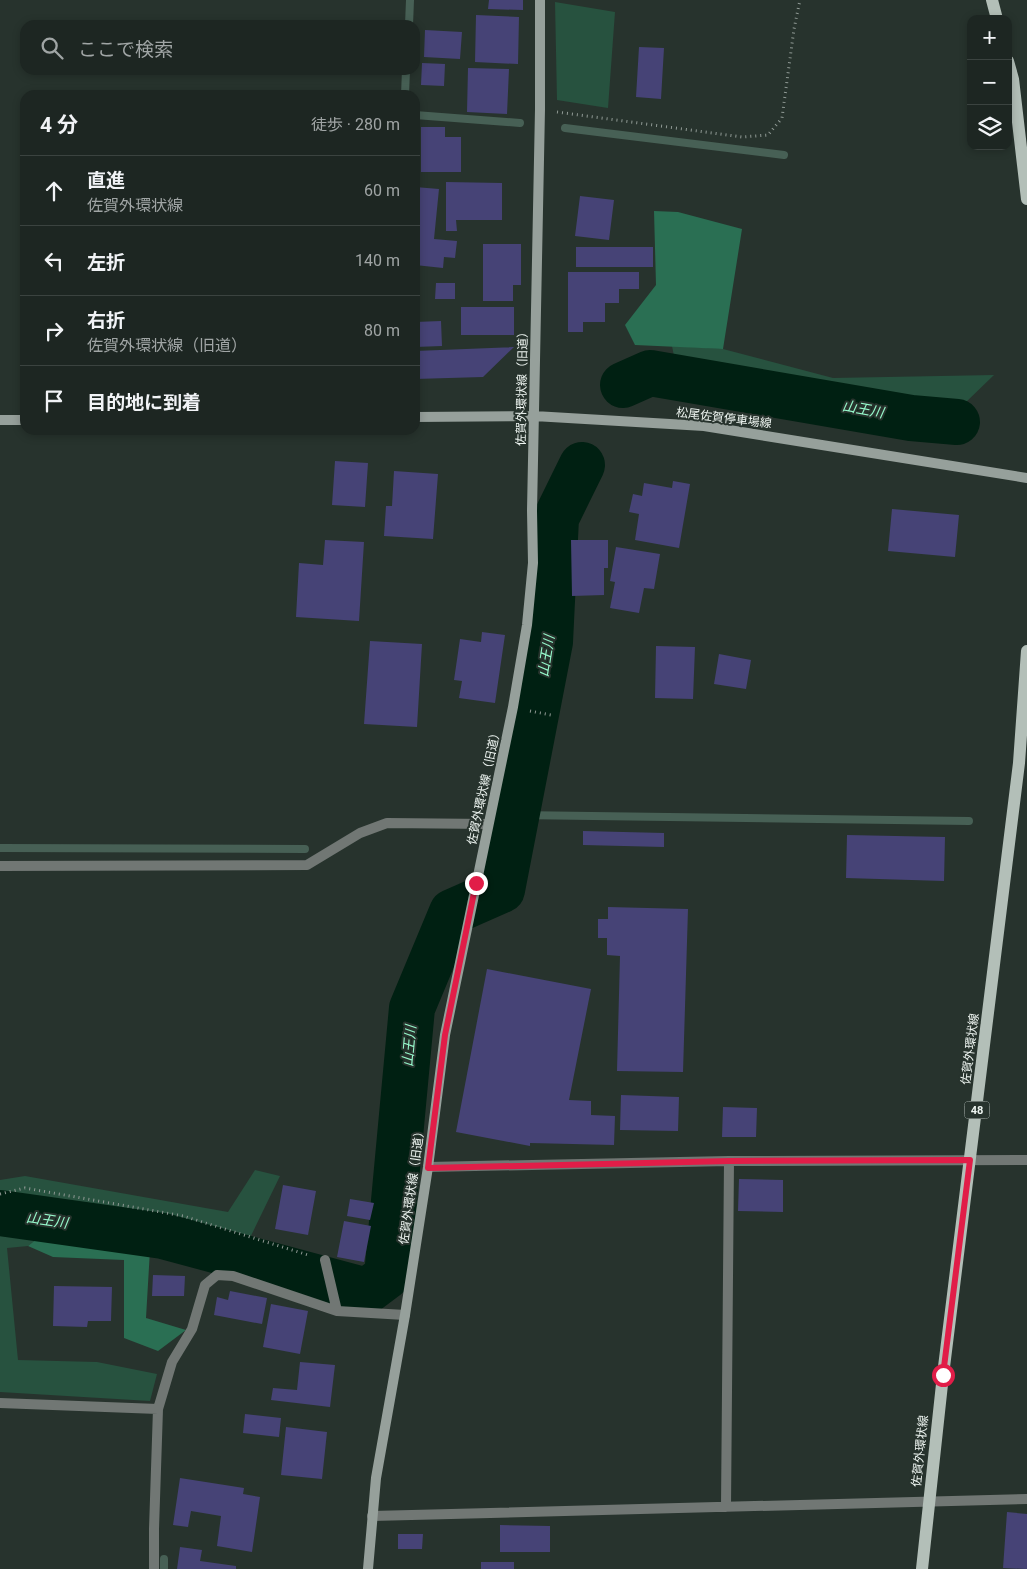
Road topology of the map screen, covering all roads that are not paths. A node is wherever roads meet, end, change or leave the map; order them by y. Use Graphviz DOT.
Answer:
graph roads {
  1 [pos="540,0"];
  2 [pos="992,0"];
  3 [pos="996,15"];
  4 [pos="1012,75"];
  5 [pos="1027,199"];
  6 [pos="534,416"];
  7 [pos="420,417"];
  8 [pos="0,420"];
  9 [pos="20,420"];
  10 [pos="1027,478"];
  11 [pos="1027,650"];
  12 [pos="488,824"];
  13 [pos="0,866"];
  14 [pos="970,1160"];
  15 [pos="1027,1160"];
  16 [pos="730,1161"];
  17 [pos="428,1168"];
  18 [pos="325,1260"];
  19 [pos="337,1311"];
  20 [pos="405,1315"];
  21 [pos="0,1403"];
  22 [pos="158,1410"];
  23 [pos="1027,1499"];
  24 [pos="929,1501"];
  25 [pos="726,1507"];
  26 [pos="372,1516"];
  27 [pos="154,1569"];
  28 [pos="368,1569"];
  29 [pos="922,1569"];
  1 -- 6 [label="street, 佐賀外環状線（旧道）"];
  2 -- 3 [label="main road"];
  4 -- 5 [label="main road"];
  6 -- 7 [label="street, 松尾佐賀停車場線"];
  6 -- 10 [label="street, 松尾佐賀停車場線"];
  6 -- 12 [label="street, 佐賀外環状線（旧道）"];
  8 -- 9 [label="street"];
  11 -- 14 [label="main road, 佐賀外環状線 / 48"];
  12 -- 13 [label="street"];
  12 -- 17 [label="street, 佐賀外環状線（旧道）"];
  14 -- 15 [label="street"];
  14 -- 16 [label="street"];
  14 -- 24 [label="main road, 佐賀外環状線 / 48"];
  16 -- 17 [label="street"];
  16 -- 25 [label="street"];
  17 -- 20 [label="street, 佐賀外環状線（旧道）"];
  18 -- 19 [label="street"];
  19 -- 20 [label="street"];
  19 -- 22 [label="street"];
  20 -- 26 [label="street, 佐賀外環状線（旧道）"];
  21 -- 22 [label="street"];
  22 -- 27 [label="street"];
  23 -- 24 [label="street"];
  24 -- 25 [label="street"];
  24 -- 29 [label="main road, 佐賀外環状線 / 48"];
  25 -- 26 [label="street"];
  26 -- 28 [label="street, 佐賀外環状線（旧道）"];
}
